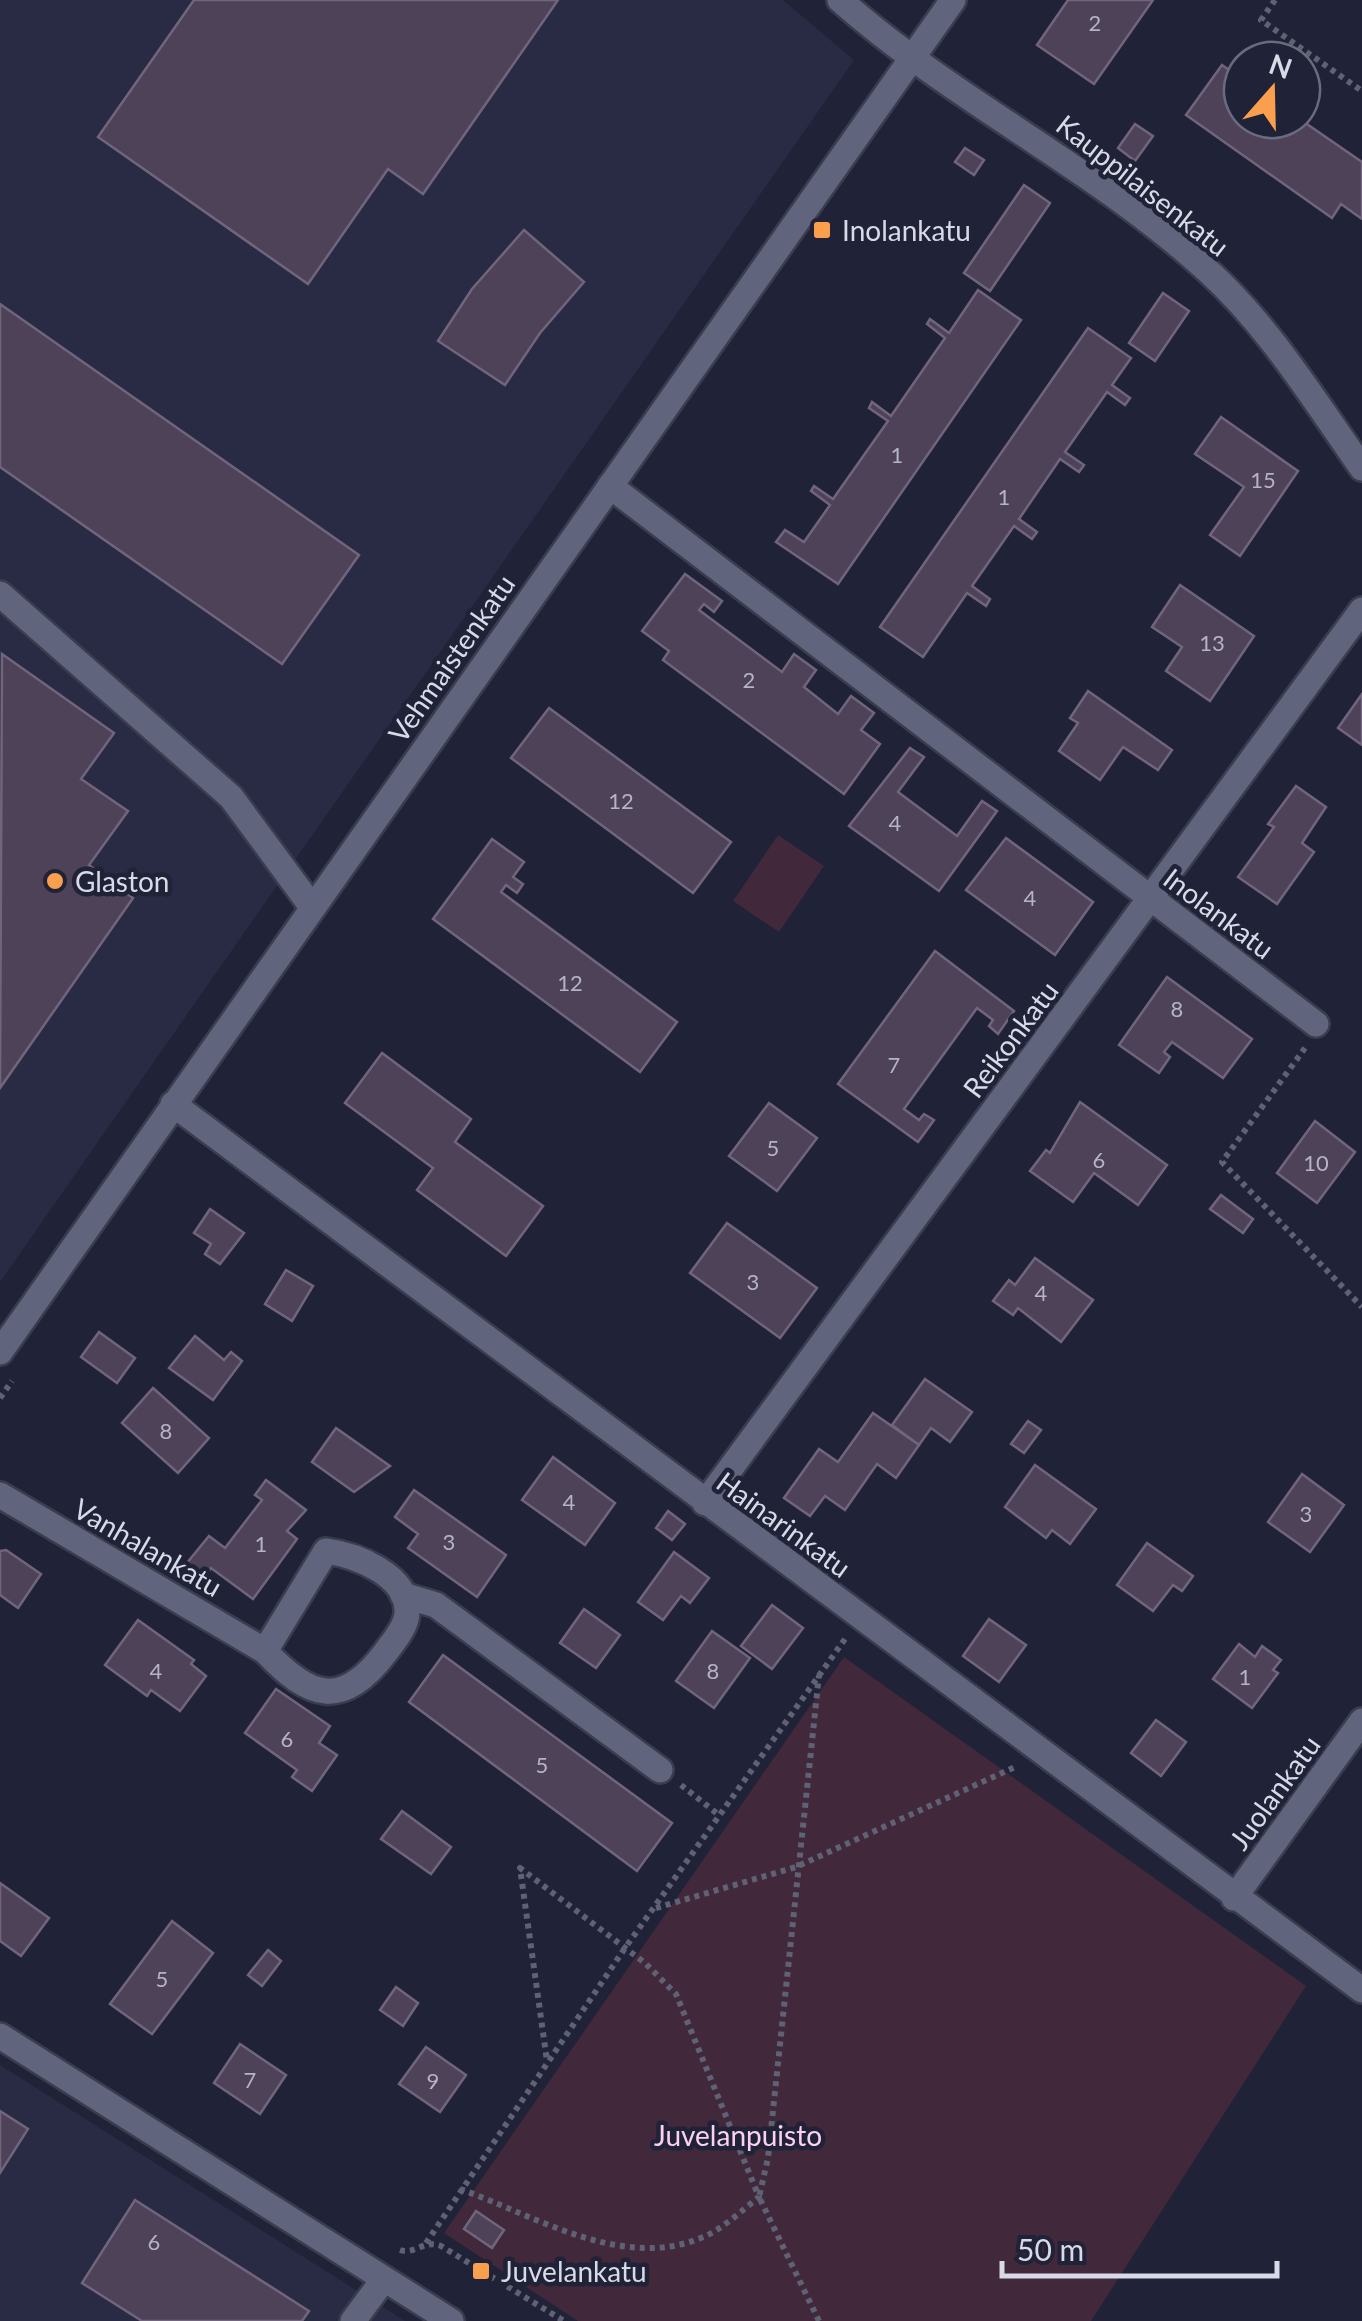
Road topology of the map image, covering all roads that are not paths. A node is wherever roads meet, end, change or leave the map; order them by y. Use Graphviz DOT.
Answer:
graph roads {
  1 [pos="840,0"];
  2 [pos="952,0"];
  3 [pos="912,58"];
  4 [pos="1362,468"];
  5 [pos="610,486"];
  6 [pos="0,594"];
  7 [pos="1362,610"];
  8 [pos="1150,900"];
  9 [pos="312,907"];
  10 [pos="1316,1024"];
  11 [pos="173,1104"];
  12 [pos="0,1352"];
  13 [pos="0,1495"];
  14 [pos="704,1502"];
  15 [pos="403,1595"];
  16 [pos="265,1651"];
  17 [pos="1362,1721"];
  18 [pos="660,1770"];
  19 [pos="1234,1898"];
  20 [pos="1362,1990"];
  21 [pos="0,2036"];
  22 [pos="384,2279"];
  23 [pos="354,2321"];
  24 [pos="451,2321"];
  1 -- 3 [label="street, Kauppilaisenkatu"];
  2 -- 3 [label="street, Vehmaistenkatu"];
  3 -- 4 [label="street, Kauppilaisenkatu"];
  3 -- 5 [label="street, Vehmaistenkatu"];
  5 -- 8 [label="street, Inolankatu"];
  5 -- 9 [label="street, Vehmaistenkatu"];
  6 -- 9 [label="street"];
  7 -- 8 [label="street, Reikonkatu"];
  8 -- 10 [label="street, Inolankatu"];
  8 -- 14 [label="street, Reikonkatu"];
  9 -- 11 [label="street, Vehmaistenkatu"];
  11 -- 12 [label="street, Vehmaistenkatu"];
  11 -- 14 [label="street, Hainarinkatu"];
  13 -- 16 [label="street, Vanhalankatu"];
  14 -- 19 [label="street, Hainarinkatu"];
  15 -- 16 [label="street"];
  15 -- 16 [label="street, Vanhalankatu"];
  15 -- 18 [label="street"];
  17 -- 19 [label="street, Juolankatu"];
  19 -- 20 [label="street, Hainarinkatu"];
  21 -- 22 [label="street"];
  22 -- 23 [label="street"];
  22 -- 24 [label="street"];
}
